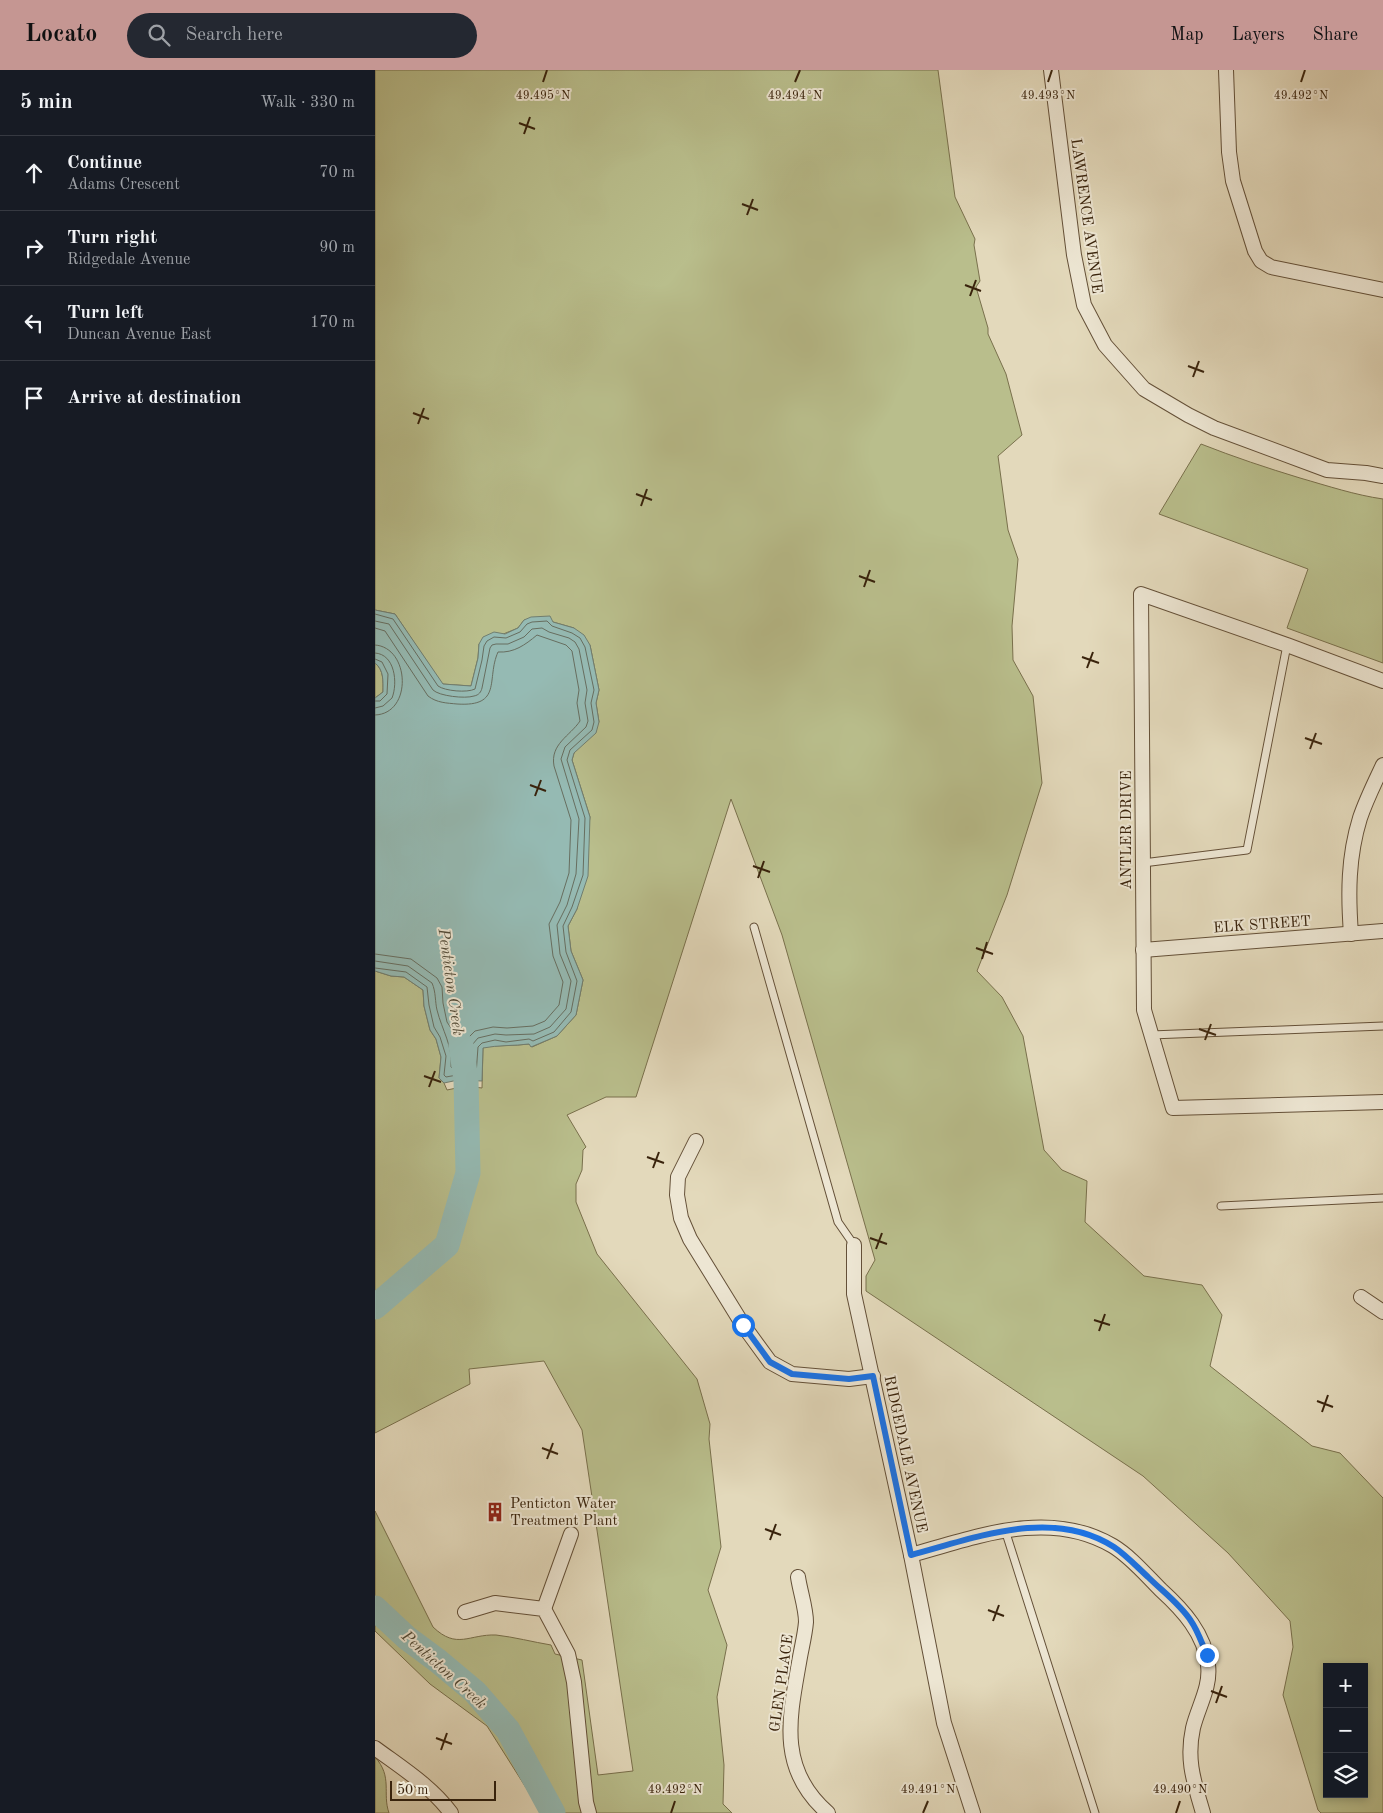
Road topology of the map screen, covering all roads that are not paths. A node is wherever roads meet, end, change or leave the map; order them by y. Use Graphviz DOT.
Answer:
graph roads {
  1 [pos="1051,70"];
  2 [pos="1226,70"];
  3 [pos="1383,290"];
  4 [pos="1383,476"];
  5 [pos="1287,645"];
  6 [pos="1383,681"];
  7 [pos="1382,772"];
  8 [pos="1143,863"];
  9 [pos="754,927"];
  10 [pos="1383,931"];
  11 [pos="1351,934"];
  12 [pos="1143,950"];
  13 [pos="1383,1026"];
  14 [pos="1151,1035"];
  15 [pos="1383,1102"];
  16 [pos="696,1141"];
  17 [pos="1383,1198"];
  18 [pos="1221,1206"];
  19 [pos="854,1245"];
  20 [pos="1361,1297"];
  21 [pos="1383,1312"];
  22 [pos="873,1376"];
  23 [pos="1005,1530"];
  24 [pos="571,1534"];
  25 [pos="911,1555"];
  26 [pos="798,1577"];
  27 [pos="544,1609"];
  28 [pos="465,1612"];
  29 [pos="375,1748"];
  30 [pos="451,1813"];
  31 [pos="589,1813"];
  32 [pos="828,1813"];
  33 [pos="973,1813"];
  34 [pos="1095,1813"];
  35 [pos="1203,1813"];
  1 -- 4 [label="street, LAWRENCE AVENUE"];
  2 -- 3 [label="street"];
  5 -- 6 [label="street, ANTLER DRIVE"];
  5 -- 8 [label="lane"];
  5 -- 8 [label="street, ANTLER DRIVE"];
  7 -- 11 [label="street"];
  8 -- 12 [label="street, ANTLER DRIVE"];
  9 -- 19 [label="lane"];
  10 -- 11 [label="street, ELK STREET"];
  11 -- 12 [label="street, ELK STREET"];
  12 -- 14 [label="street, ANTLER DRIVE"];
  13 -- 14 [label="lane"];
  14 -- 15 [label="street, ANTLER DRIVE"];
  16 -- 22 [label="street"];
  17 -- 18 [label="lane"];
  19 -- 22 [label="street, RIDGEDALE AVENUE"];
  20 -- 21 [label="street"];
  22 -- 25 [label="street, RIDGEDALE AVENUE"];
  23 -- 25 [label="street"];
  23 -- 34 [label="lane"];
  23 -- 35 [label="street"];
  24 -- 27 [label="street"];
  25 -- 33 [label="street, RIDGEDALE AVENUE"];
  26 -- 32 [label="street, GLEN PLACE"];
  27 -- 28 [label="street"];
  27 -- 31 [label="street"];
  29 -- 30 [label="street"];
}
